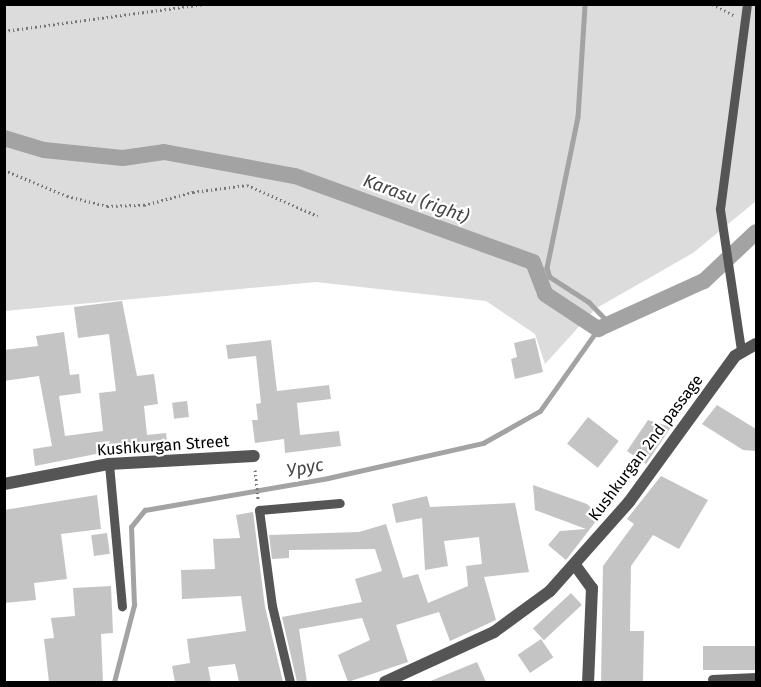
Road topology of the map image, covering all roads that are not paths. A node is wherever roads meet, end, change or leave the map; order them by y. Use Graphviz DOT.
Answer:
graph roads {
  1 [pos="747,4"];
  2 [pos="756,344"];
  3 [pos="741,350"];
  4 [pos="254,456"];
  5 [pos="109,464"];
  6 [pos="4,484"];
  7 [pos="340,503"];
  8 [pos="575,565"];
  9 [pos="122,606"];
  10 [pos="756,677"];
  11 [pos="712,679"];
  12 [pos="290,682"];
  13 [pos="385,682"];
  14 [pos="588,682"];
  1 -- 3 [label="lane"];
  2 -- 3 [label="street"];
  3 -- 8 [label="street, Kushkurgan 2nd passage"];
  4 -- 5 [label="street, Kushkurgan Street"];
  5 -- 6 [label="street, Kushkurgan Street"];
  5 -- 9 [label="lane"];
  7 -- 12 [label="lane"];
  8 -- 13 [label="street, Kushkurgan 2nd passage"];
  8 -- 14 [label="street"];
  10 -- 11 [label="lane"];
}
